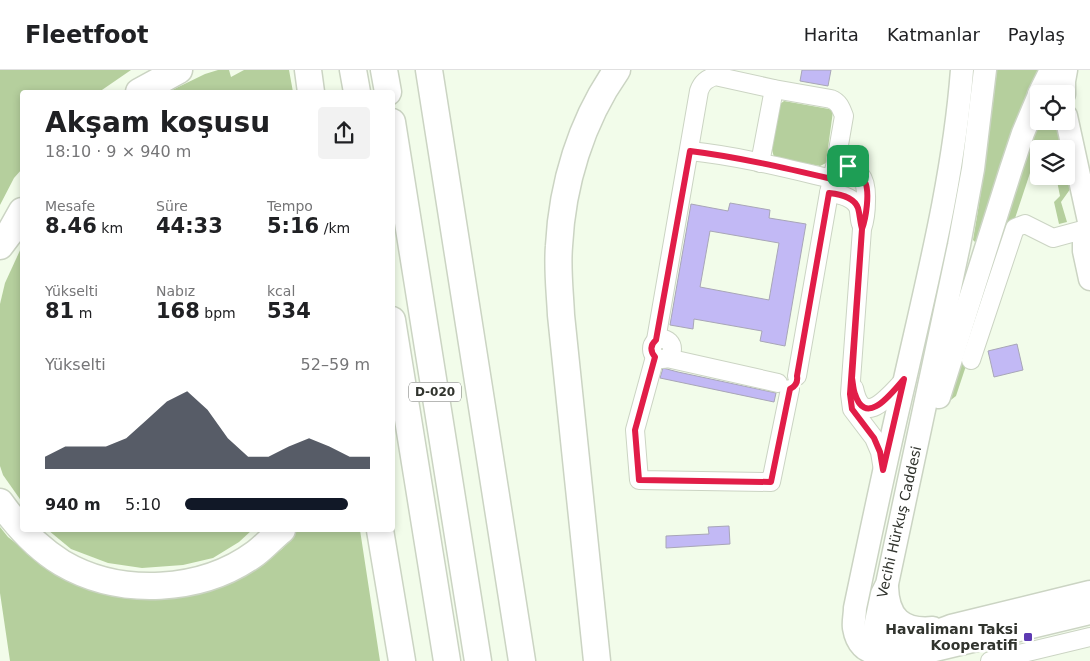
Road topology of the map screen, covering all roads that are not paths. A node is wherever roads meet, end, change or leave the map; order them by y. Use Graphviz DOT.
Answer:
graph roads {
  1 [pos="179,70"];
  2 [pos="299,70"];
  3 [pos="308,70"];
  4 [pos="353,70"];
  5 [pos="384,70"];
  6 [pos="429,70"];
  7 [pos="617,70"];
  8 [pos="962,70"];
  9 [pos="985,70"];
  10 [pos="1051,70"];
  11 [pos="1066,70"];
  12 [pos="1044,85"];
  13 [pos="1064,85"];
  14 [pos="774,89"];
  15 [pos="143,90"];
  16 [pos="302,90"];
  17 [pos="311,90"];
  18 [pos="357,90"];
  19 [pos="388,90"];
  20 [pos="1030,116"];
  21 [pos="1069,130"];
  22 [pos="395,141"];
  23 [pos="690,151"];
  24 [pos="760,163"];
  25 [pos="832,178"];
  26 [pos="20,214"];
  27 [pos="1090,228"];
  28 [pos="862,229"];
  29 [pos="5,240"];
  30 [pos="0,258"];
  31 [pos="1090,280"];
  32 [pos="395,339"];
  33 [pos="659,352"];
  34 [pos="971,360"];
  35 [pos="852,378"];
  36 [pos="904,379"];
  37 [pos="788,382"];
  38 [pos="883,470"];
  39 [pos="911,472"];
  40 [pos="0,502"];
  41 [pos="20,529"];
  42 [pos="23,532"];
  43 [pos="280,532"];
  44 [pos="380,532"];
  45 [pos="887,584"];
  46 [pos="1090,592"];
  47 [pos="1090,613"];
  48 [pos="951,626"];
  49 [pos="1090,637"];
  50 [pos="868,656"];
  51 [pos="1034,656"];
  52 [pos="402,661"];
  53 [pos="447,661"];
  54 [pos="478,661"];
  55 [pos="522,661"];
  56 [pos="597,661"];
  57 [pos="990,661"];
  1 -- 15 [label="highway"];
  2 -- 16 [label="highway"];
  3 -- 17 [label="highway"];
  4 -- 18 [label="highway"];
  5 -- 19 [label="highway"];
  6 -- 55 [label="highway"];
  7 -- 56 [label="highway"];
  8 -- 36 [label="main road, Vecihi Hürkuş Caddesi"];
  9 -- 39 [label="main road, Vecihi Hürkuş Caddesi"];
  10 -- 12 [label="main road"];
  11 -- 13 [label="main road"];
  14 -- 23 [label="lane"];
  14 -- 24 [label="lane"];
  14 -- 25 [label="lane"];
  20 -- 39 [label="main road"];
  21 -- 27 [label="main road"];
  22 -- 54 [label="highway, D-020"];
  23 -- 24 [label="lane"];
  23 -- 33 [label="lane"];
  24 -- 25 [label="lane"];
  25 -- 28 [label="lane"];
  25 -- 28 [label="lane"];
  25 -- 37 [label="lane"];
  26 -- 29 [label="highway"];
  27 -- 31 [label="main road"];
  27 -- 34 [label="lane"];
  28 -- 35 [label="lane"];
  29 -- 30 [label="highway"];
  32 -- 53 [label="highway, D-020"];
  33 -- 37 [label="lane"];
  33 -- 37 [label="lane"];
  35 -- 36 [label="lane"];
  35 -- 38 [label="lane"];
  36 -- 38 [label="main road, Vecihi Hürkuş Caddesi"];
  38 -- 50 [label="main road, Vecihi Hürkuş Caddesi"];
  39 -- 45 [label="main road, Vecihi Hürkuş Caddesi"];
  40 -- 41 [label="highway"];
  42 -- 43 [label="highway"];
  44 -- 52 [label="highway"];
  45 -- 48 [label="main road"];
  45 -- 50 [label="main road, Vecihi Hürkuş Caddesi"];
  46 -- 48 [label="main road"];
  47 -- 50 [label="main road"];
  48 -- 50 [label="main road"];
  49 -- 51 [label="lane"];
  51 -- 57 [label="lane"];
}
